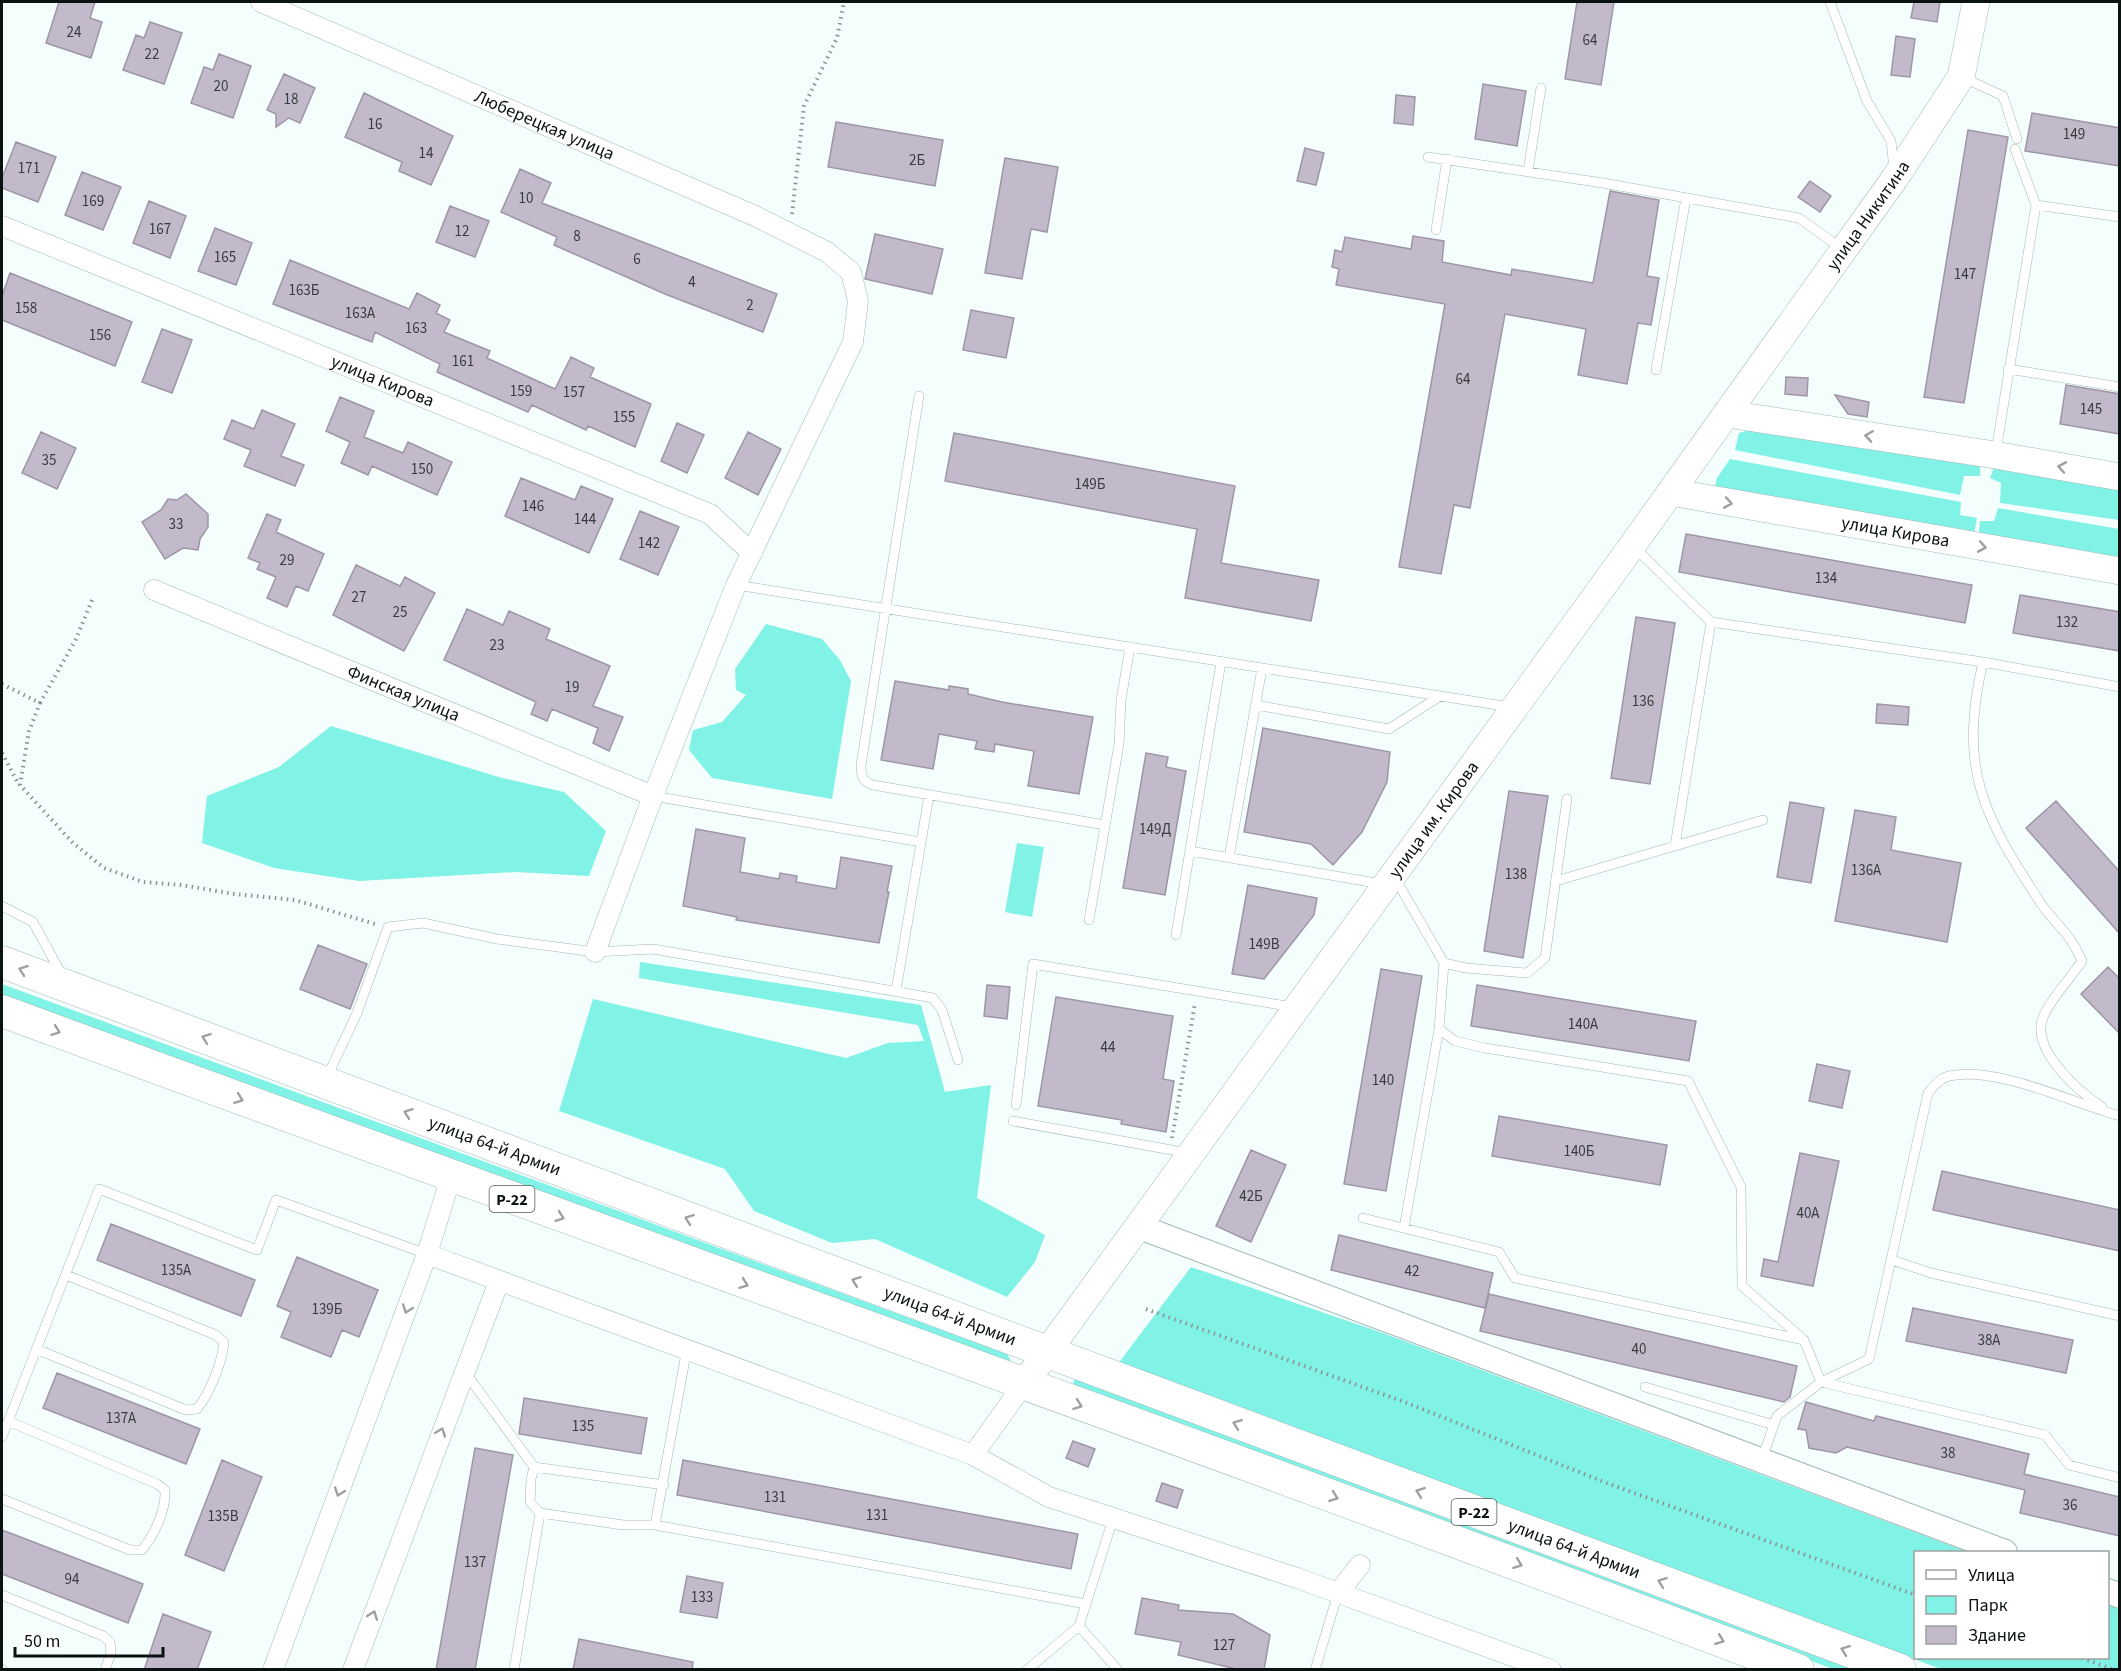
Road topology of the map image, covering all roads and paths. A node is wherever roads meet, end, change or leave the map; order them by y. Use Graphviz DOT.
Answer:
graph roads {
  1 [pos="261,2"];
  2 [pos="844,2"];
  3 [pos="1830,2"];
  4 [pos="1976,2"];
  5 [pos="1961,77"];
  6 [pos="1541,88"];
  7 [pos="2017,139"];
  8 [pos="2015,149"];
  9 [pos="1428,157"];
  10 [pos="1447,159"];
  11 [pos="1528,171"];
  12 [pos="1895,178"];
  13 [pos="1686,198"];
  14 [pos="2036,206"];
  15 [pos="2120,217"];
  16 [pos="2,226"];
  17 [pos="1436,230"];
  18 [pos="789,234"];
  19 [pos="1843,250"];
  20 [pos="2008,369"];
  21 [pos="1656,370"];
  22 [pos="2120,387"];
  23 [pos="919,396"];
  24 [pos="1728,414"];
  25 [pos="1995,455"];
  26 [pos="2120,477"];
  27 [pos="1671,492"];
  28 [pos="1632,546"];
  29 [pos="752,553"];
  30 [pos="2120,571"];
  31 [pos="736,585"];
  32 [pos="154,590"];
  33 [pos="92,600"];
  34 [pos="885,609"];
  35 [pos="1711,622"];
  36 [pos="1130,647"];
  37 [pos="1221,662"];
  38 [pos="1983,662"];
  39 [pos="1262,668"];
  40 [pos="2,684"];
  41 [pos="2120,687"];
  42 [pos="1440,696"];
  43 [pos="40,703"];
  44 [pos="1256,705"];
  45 [pos="1515,708"];
  46 [pos="2,753"];
  47 [pos="20,785"];
  48 [pos="929,795"];
  49 [pos="652,796"];
  50 [pos="1567,799"];
  51 [pos="1763,820"];
  52 [pos="1105,825"];
  53 [pos="921,842"];
  54 [pos="1675,846"];
  55 [pos="1190,851"];
  56 [pos="1229,858"];
  57 [pos="1390,881"];
  58 [pos="1556,881"];
  59 [pos="2,906"];
  60 [pos="1089,920"];
  61 [pos="388,927"];
  62 [pos="1176,935"];
  63 [pos="595,952"];
  64 [pos="2,962"];
  65 [pos="1444,963"];
  66 [pos="69,987"];
  67 [pos="1197,990"];
  68 [pos="896,991"];
  69 [pos="1298,1008"];
  70 [pos="2,1011"];
  71 [pos="1440,1029"];
  72 [pos="957,1060"];
  73 [pos="325,1082"];
  74 [pos="1016,1105"];
  75 [pos="2116,1115"];
  76 [pos="1013,1121"];
  77 [pos="1181,1151"];
  78 [pos="451,1177"];
  79 [pos="1363,1218"];
  80 [pos="1140,1227"];
  81 [pos="1404,1228"];
  82 [pos="427,1254"];
  83 [pos="1892,1260"];
  84 [pos="66,1275"];
  85 [pos="499,1281"];
  86 [pos="1146,1309"];
  87 [pos="2120,1316"];
  88 [pos="1804,1340"];
  89 [pos="687,1348"];
  90 [pos="36,1349"];
  91 [pos="1048,1354"];
  92 [pos="464,1371"];
  93 [pos="1821,1382"];
  94 [pos="1023,1385"];
  95 [pos="1645,1387"];
  96 [pos="2,1410"];
  97 [pos="12,1410"];
  98 [pos="8,1421"];
  99 [pos="1774,1425"];
  100 [pos="2,1437"];
  101 [pos="973,1455"];
  102 [pos="1761,1461"];
  103 [pos="534,1467"];
  104 [pos="2120,1478"];
  105 [pos="664,1485"];
  106 [pos="2,1499"];
  107 [pos="540,1513"];
  108 [pos="1113,1519"];
  109 [pos="655,1525"];
  110 [pos="2002,1551"];
  111 [pos="1360,1565"];
  112 [pos="1338,1593"];
  113 [pos="1914,1594"];
  114 [pos="2,1595"];
  115 [pos="1086,1604"];
  116 [pos="1079,1626"];
  117 [pos="2085,1659"];
  118 [pos="1765,1664"];
  119 [pos="105,1670"];
  120 [pos="273,1670"];
  121 [pos="353,1670"];
  122 [pos="514,1670"];
  123 [pos="1027,1670"];
  124 [pos="1118,1670"];
  125 [pos="1316,1670"];
  126 [pos="1551,1670"];
  127 [pos="1798,1670"];
  128 [pos="1900,1670"];
  129 [pos="2114,1670"];
  1 -- 18 [label="street, Люберецкая улица"];
  2 -- 18 [label="path"];
  3 -- 12 [label="lane"];
  4 -- 5 [label="main road, улица Никитина"];
  5 -- 7 [label="lane"];
  5 -- 12 [label="main road, улица Никитина"];
  6 -- 11 [label="lane"];
  8 -- 14 [label="lane"];
  9 -- 10 [label="lane"];
  10 -- 11 [label="lane"];
  10 -- 17 [label="lane"];
  11 -- 13 [label="lane"];
  12 -- 19 [label="main road, улица Никитина"];
  13 -- 19 [label="lane"];
  13 -- 21 [label="lane"];
  14 -- 15 [label="lane"];
  14 -- 20 [label="lane"];
  16 -- 29 [label="street, улица Кирова"];
  18 -- 29 [label="street, Люберецкая улица"];
  19 -- 24 [label="main road, улица Никитина"];
  20 -- 22 [label="lane"];
  20 -- 25 [label="lane"];
  23 -- 34 [label="lane"];
  25 -- 24 [label="main road, one-way"];
  24 -- 27 [label="main road, улица им. Кирова"];
  26 -- 25 [label="main road, one-way"];
  27 -- 28 [label="main road, улица им. Кирова"];
  27 -- 30 [label="main road, улица Кирова, one-way"];
  28 -- 35 [label="lane"];
  28 -- 45 [label="main road, улица им. Кирова"];
  29 -- 31 [label="street, Люберецкая улица"];
  31 -- 34 [label="lane"];
  31 -- 49 [label="street, Люберецкая улица"];
  32 -- 49 [label="street, Финская улица"];
  33 -- 43 [label="path"];
  34 -- 36 [label="lane"];
  34 -- 48 [label="lane"];
  35 -- 38 [label="lane"];
  35 -- 54 [label="lane"];
  36 -- 37 [label="lane"];
  36 -- 52 [label="lane"];
  37 -- 39 [label="lane"];
  37 -- 55 [label="lane"];
  38 -- 41 [label="lane"];
  38 -- 75 [label="lane"];
  39 -- 42 [label="lane"];
  39 -- 44 [label="lane"];
  40 -- 43 [label="path"];
  42 -- 44 [label="lane"];
  42 -- 45 [label="lane"];
  43 -- 47 [label="path"];
  44 -- 56 [label="lane"];
  45 -- 57 [label="main road, улица им. Кирова"];
  46 -- 47 [label="path"];
  47 -- 61 [label="path"];
  48 -- 52 [label="lane"];
  48 -- 53 [label="lane"];
  49 -- 53 [label="lane"];
  49 -- 63 [label="street, Люберецкая улица"];
  50 -- 58 [label="lane"];
  51 -- 54 [label="lane"];
  52 -- 60 [label="lane"];
  53 -- 68 [label="lane"];
  54 -- 58 [label="lane"];
  55 -- 56 [label="lane"];
  55 -- 62 [label="lane"];
  56 -- 57 [label="lane"];
  57 -- 65 [label="lane"];
  57 -- 69 [label="main road, улица им. Кирова"];
  58 -- 65 [label="lane"];
  59 -- 66 [label="lane"];
  61 -- 63 [label="lane"];
  61 -- 73 [label="lane"];
  63 -- 68 [label="lane"];
  66 -- 64 [label="highway, улица 64-й Армии / Р-22, one-way"];
  65 -- 71 [label="lane"];
  73 -- 66 [label="highway, улица 64-й Армии / Р-22, one-way"];
  67 -- 69 [label="lane"];
  67 -- 74 [label="lane"];
  67 -- 77 [label="path"];
  68 -- 72 [label="lane"];
  69 -- 77 [label="main road, улица им. Кирова"];
  70 -- 78 [label="highway, улица 64-й Армии / Р-22, one-way"];
  71 -- 81 [label="lane"];
  71 -- 88 [label="lane"];
  91 -- 73 [label="highway, улица 64-й Армии / Р-22, one-way"];
  75 -- 83 [label="lane"];
  76 -- 77 [label="lane"];
  77 -- 80 [label="main road, улица им. Кирова"];
  78 -- 82 [label="street"];
  78 -- 94 [label="highway, улица 64-й Армии / Р-22, one-way"];
  79 -- 81 [label="lane"];
  80 -- 91 [label="main road, улица им. Кирова"];
  80 -- 102 [label="street"];
  81 -- 88 [label="lane"];
  82 -- 84 [label="lane"];
  82 -- 85 [label="street"];
  82 -- 120 [label="street, one-way"];
  83 -- 87 [label="lane"];
  83 -- 93 [label="lane"];
  84 -- 90 [label="lane"];
  84 -- 90 [label="lane"];
  85 -- 89 [label="street"];
  85 -- 92 [label="street"];
  86 -- 113 [label="path"];
  88 -- 93 [label="lane"];
  89 -- 101 [label="street"];
  89 -- 105 [label="lane"];
  90 -- 97 [label="lane"];
  91 -- 94 [label="main road, улица им. Кирова"];
  128 -- 91 [label="highway, улица 64-й Армии / Р-22, one-way"];
  92 -- 103 [label="lane"];
  121 -- 92 [label="street, one-way"];
  93 -- 99 [label="lane"];
  93 -- 104 [label="lane"];
  94 -- 101 [label="street"];
  94 -- 118 [label="highway, улица 64-й Армии / Р-22, one-way"];
  95 -- 99 [label="lane"];
  96 -- 97 [label="lane"];
  97 -- 98 [label="lane"];
  98 -- 100 [label="lane"];
  98 -- 106 [label="lane"];
  99 -- 102 [label="lane"];
  101 -- 108 [label="street"];
  102 -- 110 [label="street"];
  103 -- 105 [label="lane"];
  103 -- 107 [label="lane"];
  105 -- 109 [label="lane"];
  107 -- 109 [label="lane"];
  107 -- 122 [label="lane"];
  108 -- 112 [label="street"];
  108 -- 115 [label="lane"];
  109 -- 115 [label="lane"];
  111 -- 112 [label="street"];
  112 -- 125 [label="lane"];
  112 -- 126 [label="street"];
  114 -- 119 [label="lane"];
  115 -- 116 [label="lane"];
  116 -- 123 [label="lane"];
  116 -- 124 [label="lane"];
  117 -- 129 [label="path"];
  118 -- 127 [label="highway, улица 64-й Армии / Р-22"];
}
